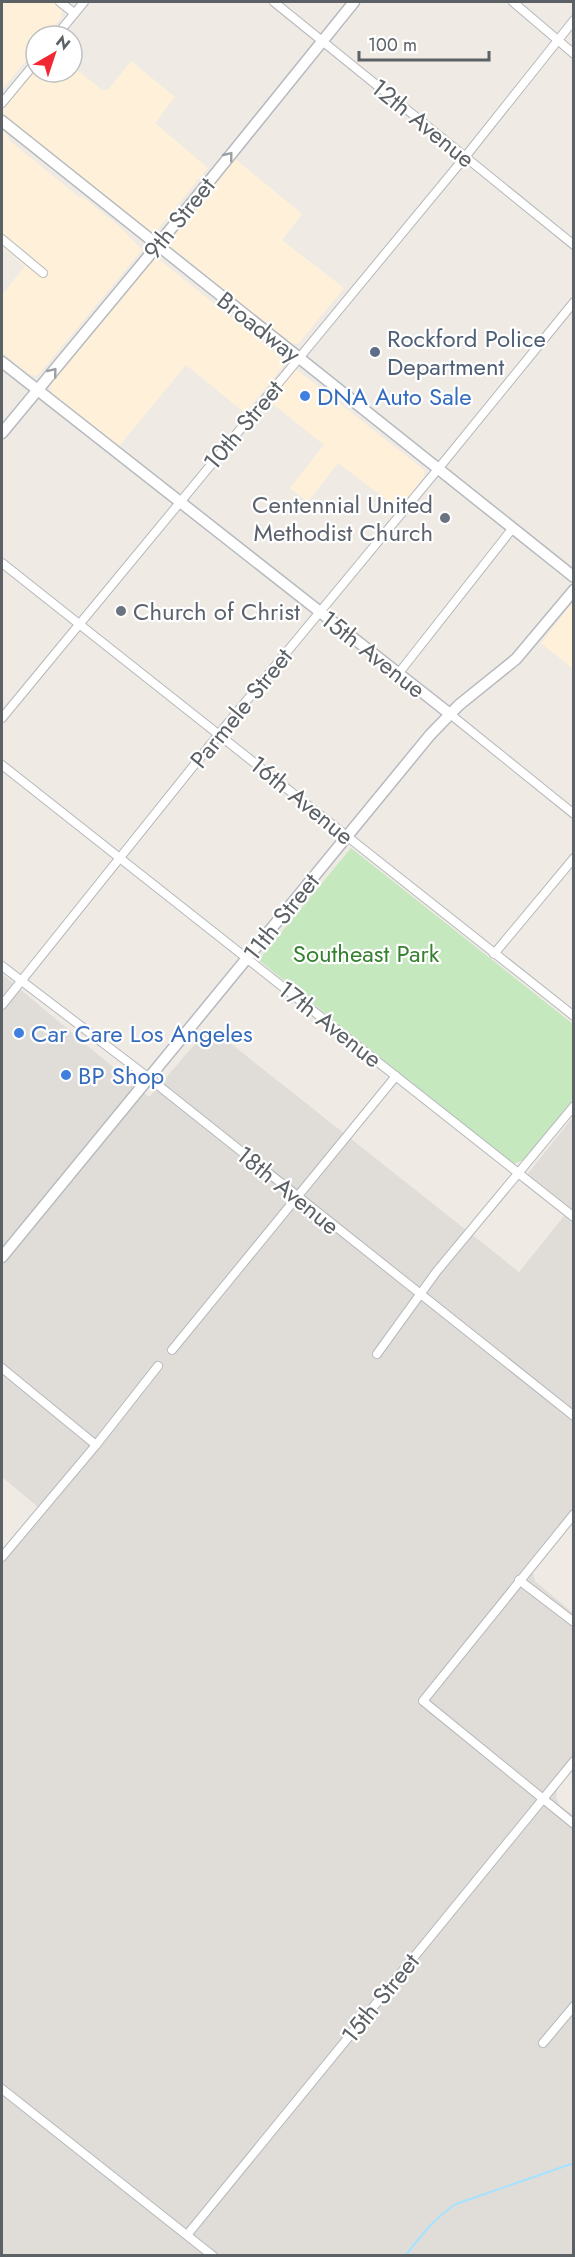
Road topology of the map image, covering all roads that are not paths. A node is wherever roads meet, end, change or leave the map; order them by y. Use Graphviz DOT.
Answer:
graph roads {
  1 [pos="60,2"];
  2 [pos="84,2"];
  3 [pos="274,2"];
  4 [pos="354,2"];
  5 [pos="513,2"];
  6 [pos="74,13"];
  7 [pos="573,20"];
  8 [pos="65,24"];
  9 [pos="322,41"];
  10 [pos="557,41"];
  11 [pos="573,54"];
  12 [pos="24,76"];
  13 [pos="2,103"];
  14 [pos="2,121"];
  15 [pos="465,157"];
  16 [pos="2,239"];
  17 [pos="573,245"];
  18 [pos="157,246"];
  19 [pos="43,273"];
  20 [pos="573,302"];
  21 [pos="299,358"];
  22 [pos="2,362"];
  23 [pos="38,391"];
  24 [pos="2,433"];
  25 [pos="438,469"];
  26 [pos="179,502"];
  27 [pos="512,530"];
  28 [pos="2,563"];
  29 [pos="573,577"];
  30 [pos="573,590"];
  31 [pos="320,613"];
  32 [pos="78,623"];
  33 [pos="398,674"];
  34 [pos="450,714"];
  35 [pos="2,718"];
  36 [pos="219,734"];
  37 [pos="2,765"];
  38 [pos="573,814"];
  39 [pos="347,836"];
  40 [pos="119,858"];
  41 [pos="573,858"];
  42 [pos="494,954"];
  43 [pos="247,959"];
  44 [pos="2,966"];
  45 [pos="21,982"];
  46 [pos="2,1005"];
  47 [pos="573,1016"];
  48 [pos="396,1076"];
  49 [pos="149,1078"];
  50 [pos="573,1107"];
  51 [pos="518,1174"];
  52 [pos="297,1197"];
  53 [pos="573,1217"];
  54 [pos="2,1257"];
  55 [pos="419,1294"];
  56 [pos="172,1350"];
  57 [pos="377,1354"];
  58 [pos="158,1366"];
  59 [pos="2,1368"];
  60 [pos="573,1416"];
  61 [pos="96,1445"];
  62 [pos="573,1514"];
  63 [pos="2,1557"];
  64 [pos="519,1580"];
  65 [pos="573,1622"];
  66 [pos="573,1761"];
  67 [pos="542,1799"];
  68 [pos="573,1824"];
  69 [pos="573,2006"];
  70 [pos="543,2043"];
  71 [pos="2,2089"];
  72 [pos="187,2235"];
  73 [pos="213,2256"];
  1 -- 6 [label="street"];
  2 -- 6 [label="street"];
  3 -- 9 [label="street, 12th Avenue"];
  4 -- 9 [label="main road, 9th Street"];
  5 -- 10 [label="street"];
  6 -- 8 [label="street"];
  7 -- 10 [label="street, 10th Street"];
  9 -- 15 [label="street, 12th Avenue"];
  18 -- 9 [label="main road, 9th Street, one-way"];
  10 -- 11 [label="street"];
  10 -- 15 [label="street, 10th Street"];
  12 -- 13 [label="street"];
  14 -- 18 [label="main road, Broadway"];
  15 -- 17 [label="street, 12th Avenue"];
  15 -- 21 [label="street, 10th Street"];
  16 -- 19 [label="street"];
  18 -- 21 [label="main road, Broadway"];
  23 -- 18 [label="main road, 9th Street, one-way"];
  20 -- 25 [label="street, Parmele Street"];
  21 -- 25 [label="main road, Broadway"];
  21 -- 26 [label="street, 10th Street"];
  22 -- 23 [label="main road, 15th Avenue"];
  23 -- 24 [label="main road, 9th Street"];
  23 -- 26 [label="main road, 15th Avenue"];
  25 -- 27 [label="main road, Broadway"];
  25 -- 31 [label="street, Parmele Street"];
  26 -- 31 [label="main road, 15th Avenue"];
  26 -- 32 [label="street, 10th Street"];
  27 -- 29 [label="main road, Broadway"];
  27 -- 33 [label="street"];
  28 -- 32 [label="street, 16th Avenue"];
  30 -- 34 [label="main road, 11th Street"];
  31 -- 33 [label="main road, 15th Avenue"];
  31 -- 36 [label="street, Parmele Street"];
  32 -- 35 [label="street, 10th Street"];
  32 -- 36 [label="street, 16th Avenue"];
  33 -- 34 [label="main road, 15th Avenue"];
  34 -- 38 [label="street, 15th Avenue"];
  34 -- 39 [label="main road, 11th Street"];
  36 -- 39 [label="street, 16th Avenue"];
  36 -- 40 [label="street, Parmele Street"];
  37 -- 40 [label="street, 17th Avenue"];
  39 -- 42 [label="street, 16th Avenue"];
  39 -- 43 [label="main road, 11th Street"];
  40 -- 43 [label="street, 17th Avenue"];
  40 -- 45 [label="street, Parmele Street"];
  41 -- 42 [label="street"];
  42 -- 47 [label="street, 16th Avenue"];
  43 -- 48 [label="street, 17th Avenue"];
  43 -- 49 [label="main road, 11th Street"];
  44 -- 45 [label="street, 18th Avenue"];
  45 -- 46 [label="street, Parmele Street"];
  45 -- 49 [label="street, 18th Avenue"];
  48 -- 51 [label="street, 17th Avenue"];
  48 -- 52 [label="street"];
  49 -- 52 [label="street, 18th Avenue"];
  49 -- 54 [label="main road, 11th Street"];
  50 -- 51 [label="street"];
  51 -- 53 [label="street, 17th Avenue"];
  51 -- 55 [label="street"];
  52 -- 55 [label="street, 18th Avenue"];
  52 -- 56 [label="street"];
  55 -- 57 [label="street"];
  55 -- 60 [label="street, 18th Avenue"];
  58 -- 61 [label="street"];
  59 -- 61 [label="street"];
  61 -- 63 [label="street"];
  62 -- 64 [label="street"];
  64 -- 65 [label="street"];
  64 -- 67 [label="street"];
  66 -- 67 [label="street, 15th Street"];
  67 -- 68 [label="street"];
  67 -- 72 [label="street, 15th Street"];
  69 -- 70 [label="street"];
  71 -- 72 [label="street"];
  72 -- 73 [label="street"];
}
